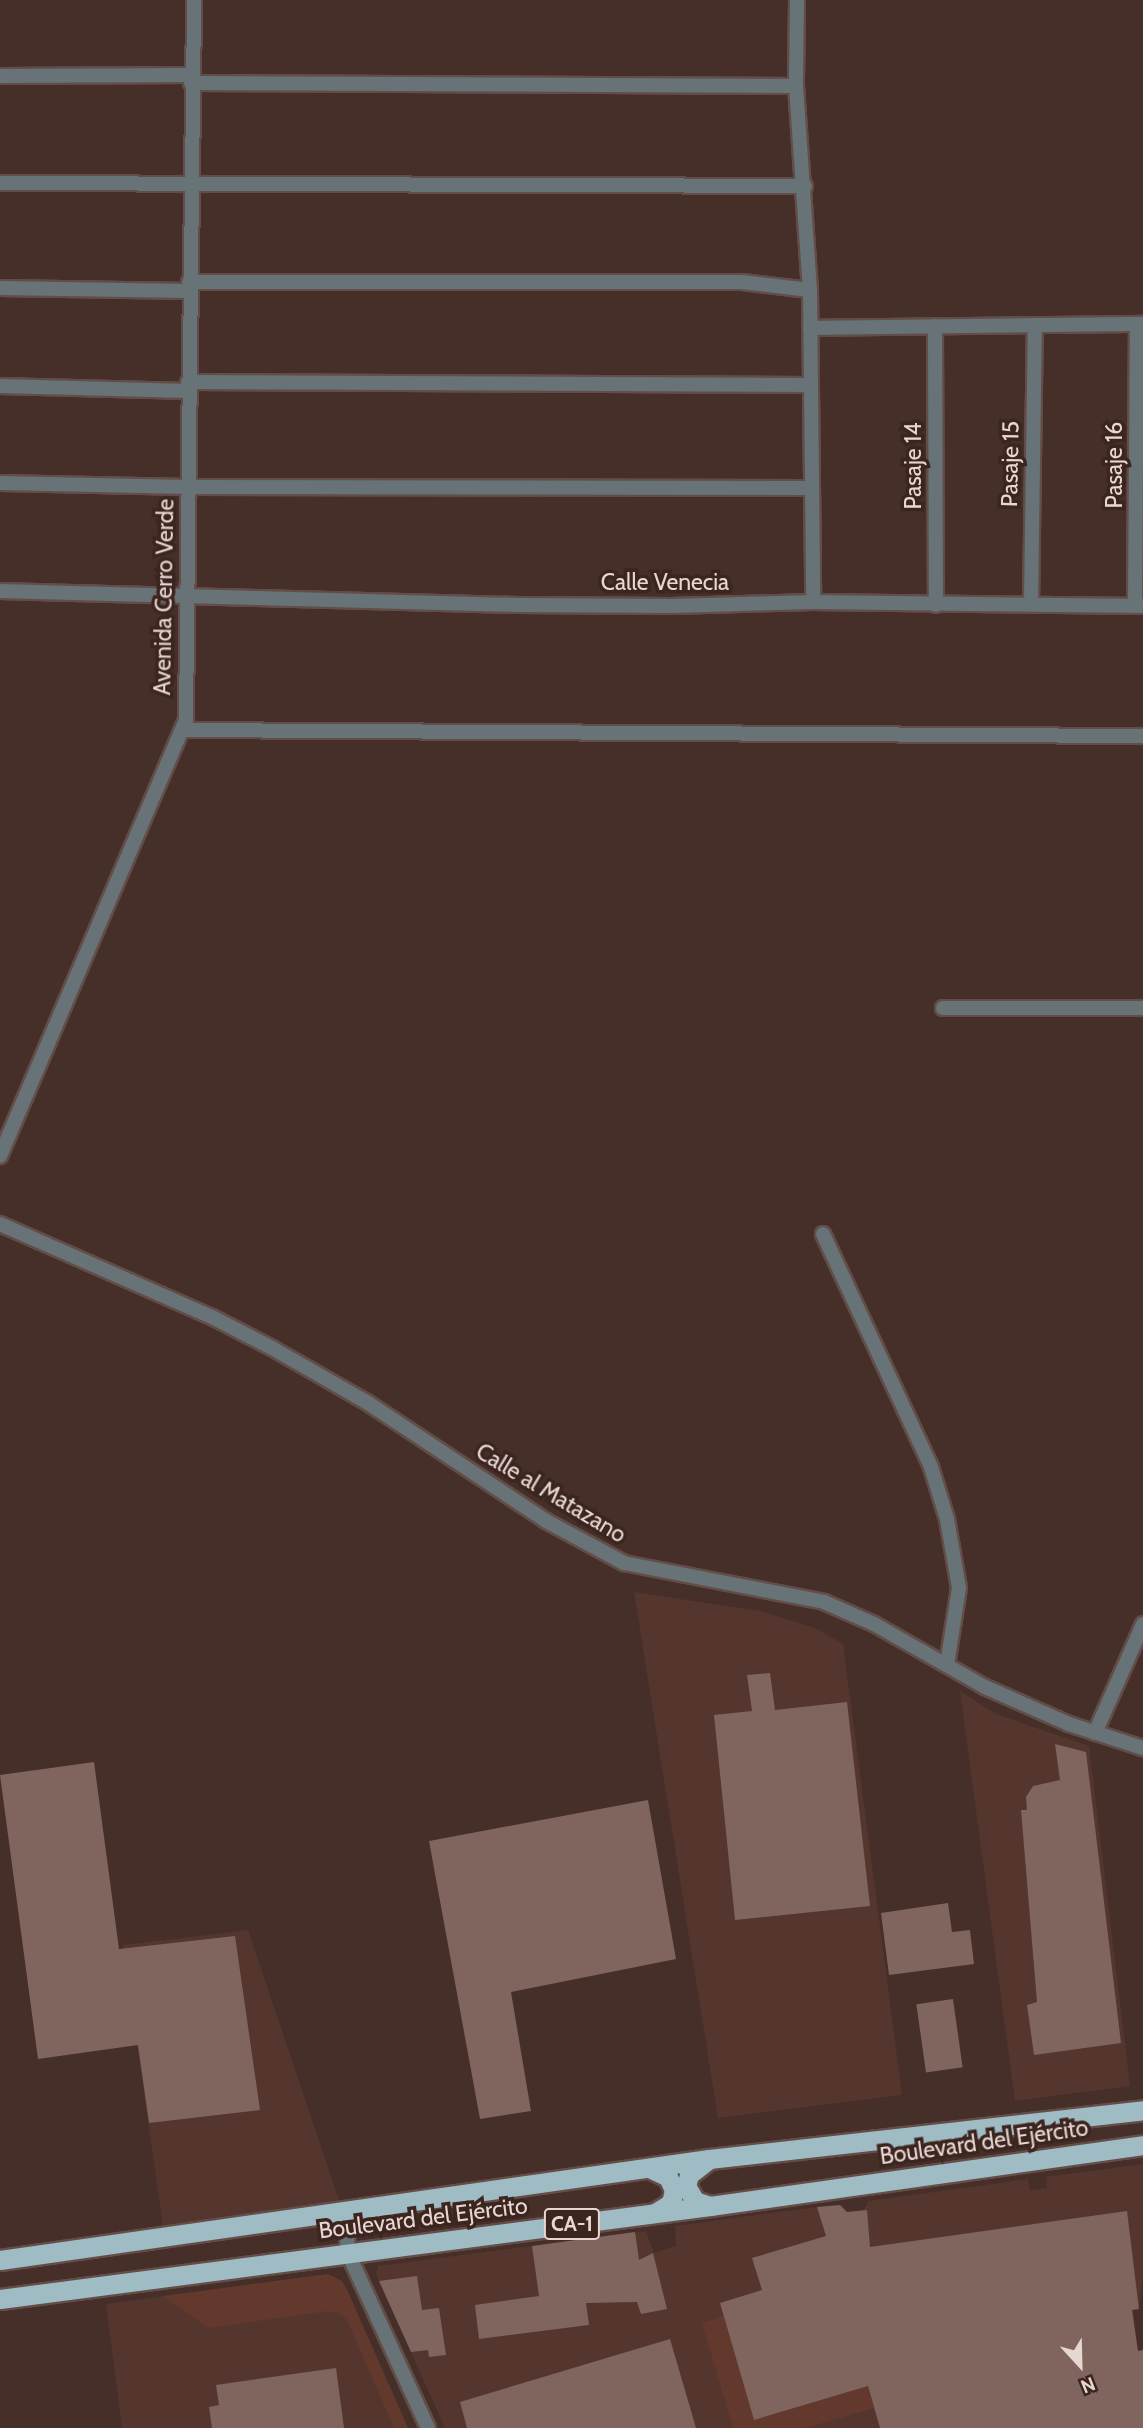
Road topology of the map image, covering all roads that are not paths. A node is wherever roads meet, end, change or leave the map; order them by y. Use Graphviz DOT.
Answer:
graph roads {
  1 [pos="194,0"];
  2 [pos="797,0"];
  3 [pos="0,76"];
  4 [pos="191,79"];
  5 [pos="796,86"];
  6 [pos="0,183"];
  7 [pos="191,184"];
  8 [pos="805,186"];
  9 [pos="190,286"];
  10 [pos="0,288"];
  11 [pos="810,290"];
  12 [pos="1140,324"];
  13 [pos="1035,325"];
  14 [pos="935,326"];
  15 [pos="810,328"];
  16 [pos="810,385"];
  17 [pos="0,386"];
  18 [pos="188,387"];
  19 [pos="0,483"];
  20 [pos="188,486"];
  21 [pos="810,488"];
  22 [pos="0,592"];
  23 [pos="187,597"];
  24 [pos="813,602"];
  25 [pos="1031,604"];
  26 [pos="936,605"];
  27 [pos="1139,605"];
  28 [pos="182,730"];
  29 [pos="1143,736"];
  30 [pos="943,1008"];
  31 [pos="1143,1008"];
  32 [pos="0,1156"];
  33 [pos="0,1224"];
  34 [pos="823,1234"];
  35 [pos="1143,1624"];
  36 [pos="947,1665"];
  37 [pos="1096,1733"];
  38 [pos="1143,1748"];
  39 [pos="1143,2107"];
  40 [pos="1143,2145"];
  41 [pos="709,2159"];
  42 [pos="649,2168"];
  43 [pos="710,2206"];
  44 [pos="348,2211"];
  45 [pos="654,2213"];
  46 [pos="347,2251"];
  47 [pos="0,2260"];
  48 [pos="0,2299"];
  49 [pos="428,2428"];
  1 -- 4 [label="street, Avenida Cerro Verde"];
  2 -- 5 [label="street"];
  3 -- 4 [label="street"];
  4 -- 5 [label="street"];
  4 -- 7 [label="street, Avenida Cerro Verde"];
  5 -- 8 [label="street"];
  6 -- 7 [label="street"];
  7 -- 8 [label="street"];
  7 -- 9 [label="street, Avenida Cerro Verde"];
  8 -- 11 [label="street"];
  9 -- 10 [label="street"];
  9 -- 11 [label="street"];
  9 -- 18 [label="street, Avenida Cerro Verde"];
  11 -- 15 [label="street"];
  12 -- 13 [label="street"];
  12 -- 27 [label="street, Pasaje 16"];
  13 -- 14 [label="street"];
  13 -- 25 [label="street, Pasaje 15"];
  14 -- 15 [label="street"];
  14 -- 26 [label="street, Pasaje 14"];
  15 -- 16 [label="street"];
  16 -- 18 [label="street"];
  16 -- 21 [label="street"];
  17 -- 18 [label="street"];
  18 -- 20 [label="street, Avenida Cerro Verde"];
  19 -- 20 [label="street"];
  20 -- 21 [label="street"];
  20 -- 23 [label="street, Avenida Cerro Verde"];
  21 -- 24 [label="street"];
  22 -- 23 [label="street, Calle Venecia"];
  23 -- 24 [label="street, Calle Venecia"];
  23 -- 28 [label="street, Avenida Cerro Verde"];
  24 -- 26 [label="street, Calle Venecia"];
  25 -- 26 [label="street, Calle Venecia"];
  25 -- 27 [label="street, Calle Venecia"];
  28 -- 29 [label="street"];
  28 -- 32 [label="street, Avenida Cerro Verde"];
  30 -- 31 [label="street"];
  33 -- 36 [label="street, Calle al Matazano"];
  34 -- 36 [label="street"];
  35 -- 37 [label="street"];
  36 -- 37 [label="street, Calle al Matazano"];
  37 -- 38 [label="street, Calle al Matazano"];
  39 -- 41 [label="highway, Boulevard del Ejército / CA-1"];
  40 -- 43 [label="highway, Boulevard del Ejército / CA-1"];
  41 -- 42 [label="highway, Boulevard del Ejército / CA-1"];
  41 -- 43 [label="highway"];
  42 -- 44 [label="highway, Boulevard del Ejército / CA-1"];
  42 -- 45 [label="highway"];
  43 -- 45 [label="highway, Boulevard del Ejército / CA-1"];
  44 -- 46 [label="street"];
  44 -- 47 [label="highway, Boulevard del Ejército / CA-1"];
  45 -- 46 [label="highway, Boulevard del Ejército / CA-1"];
  46 -- 48 [label="highway, Boulevard del Ejército / CA-1"];
  46 -- 49 [label="street"];
}
